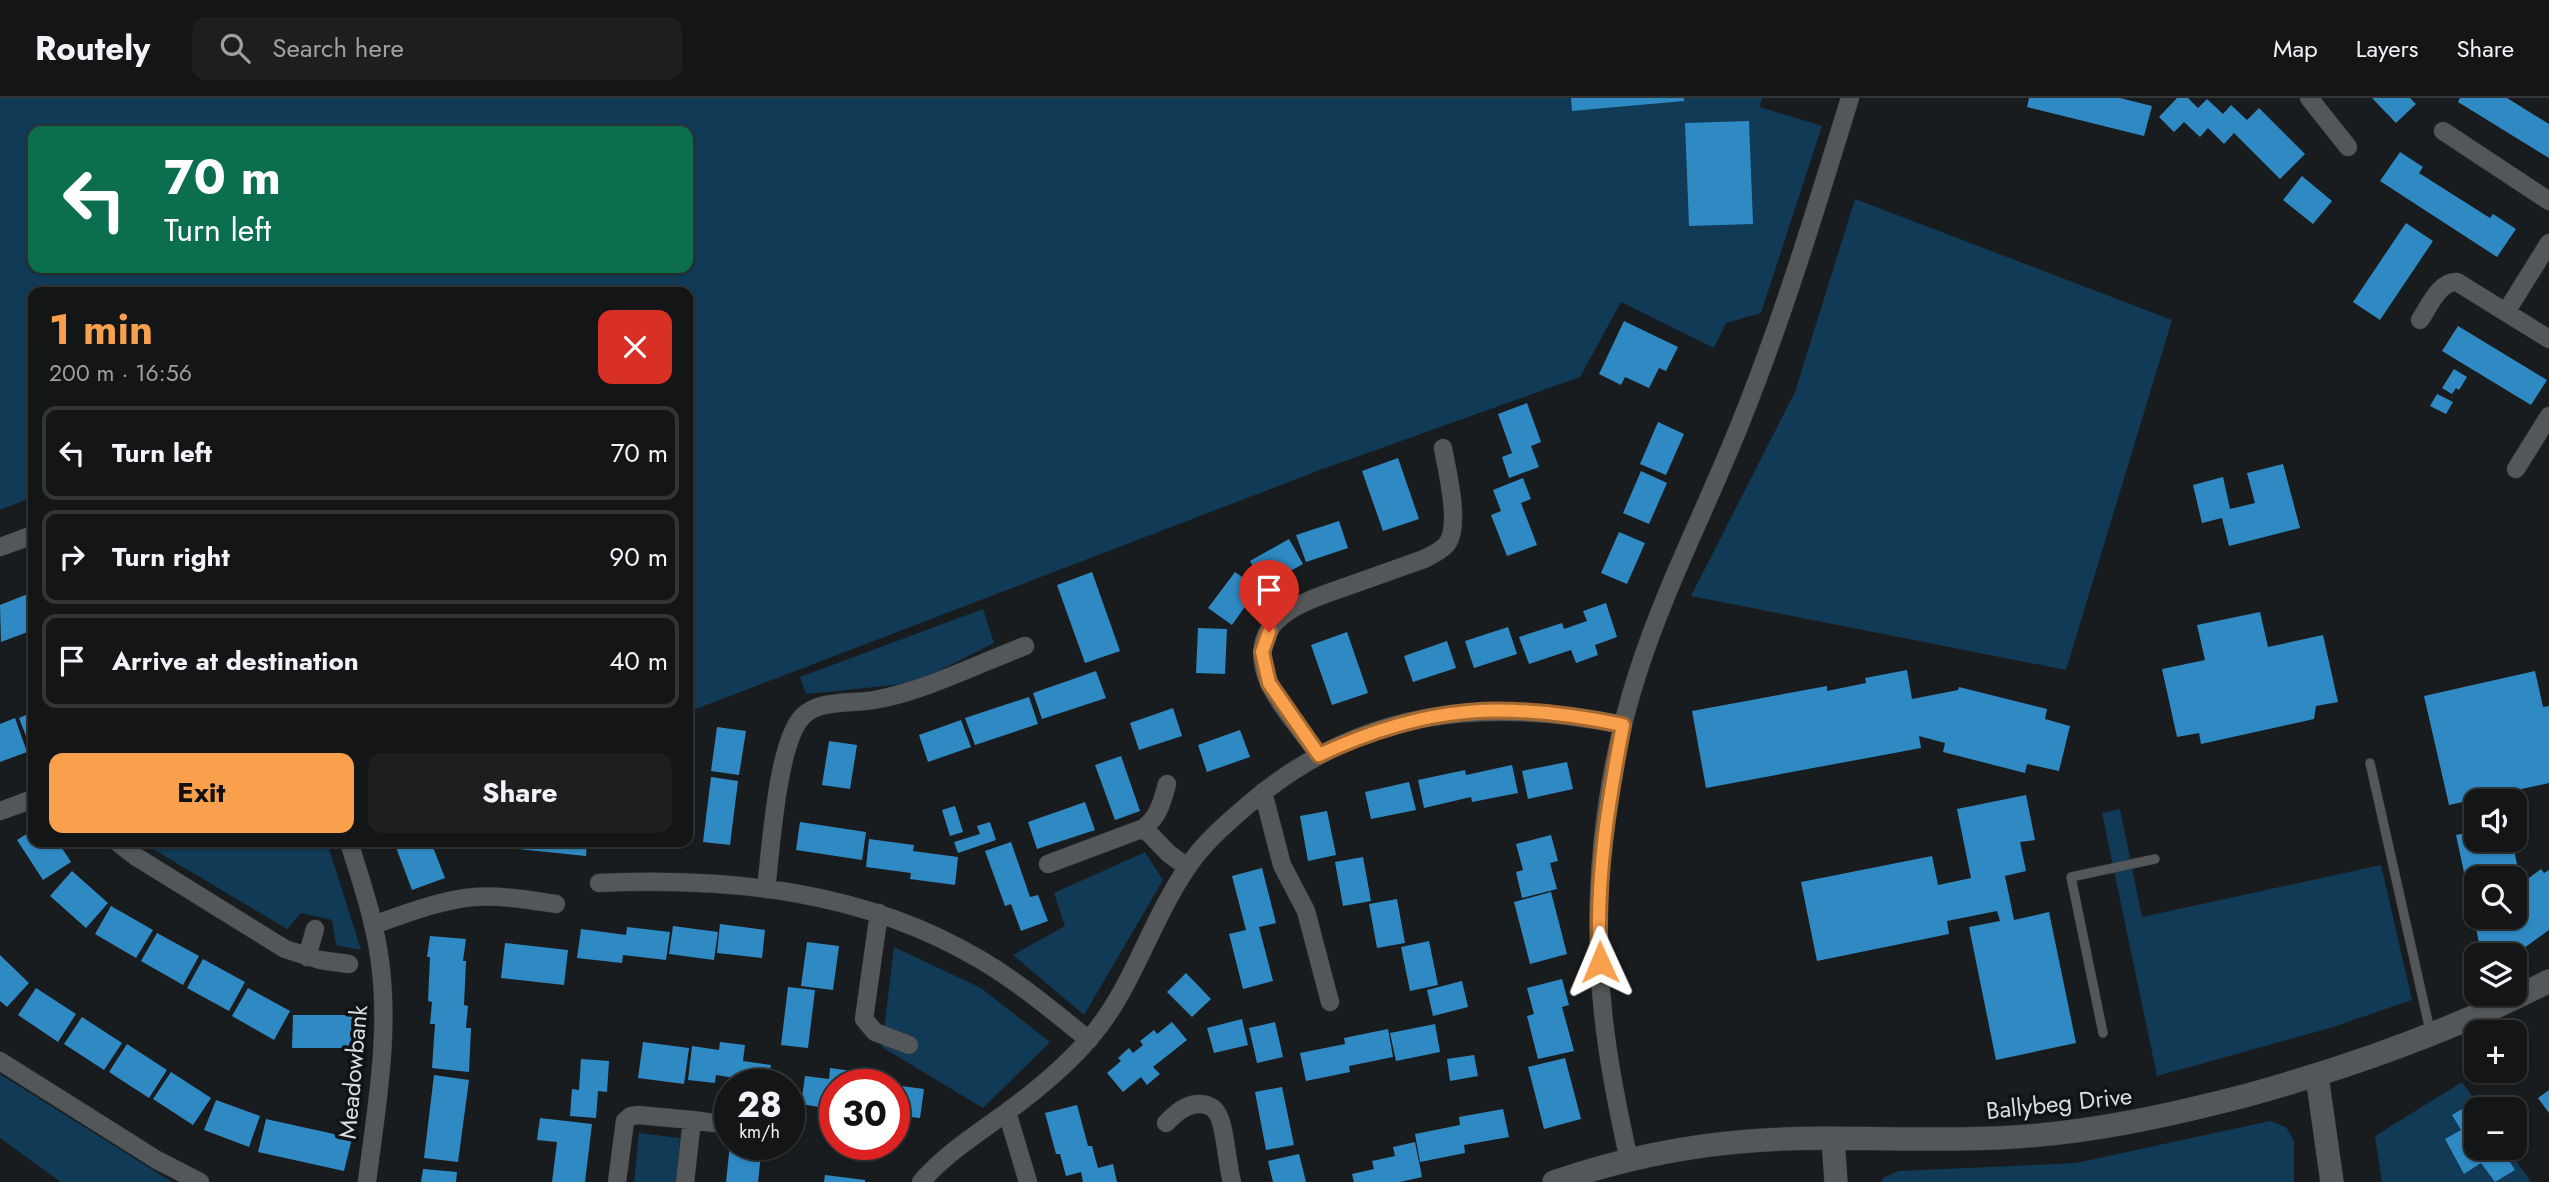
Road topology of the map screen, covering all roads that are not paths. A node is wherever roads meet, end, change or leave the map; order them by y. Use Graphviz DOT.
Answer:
graph roads {
  1 [pos="1850,98"];
  2 [pos="2308,98"];
  3 [pos="2443,131"];
  4 [pos="2348,147"];
  5 [pos="2549,201"];
  6 [pos="2549,243"];
  7 [pos="2506,312"];
  8 [pos="2420,320"];
  9 [pos="2549,339"];
  10 [pos="2549,416"];
  11 [pos="1443,448"];
  12 [pos="2515,470"];
  13 [pos="28,537"];
  14 [pos="0,547"];
  15 [pos="1025,646"];
  16 [pos="1623,725"];
  17 [pos="1319,755"];
  18 [pos="2370,763"];
  19 [pos="1167,784"];
  20 [pos="1263,792"];
  21 [pos="28,801"];
  22 [pos="0,811"];
  23 [pos="1144,828"];
  24 [pos="123,847"];
  25 [pos="350,847"];
  26 [pos="2155,859"];
  27 [pos="1048,864"];
  28 [pos="1187,867"];
  29 [pos="599,883"];
  30 [pos="766,889"];
  31 [pos="556,904"];
  32 [pos="879,913"];
  33 [pos="373,925"];
  34 [pos="315,929"];
  35 [pos="307,957"];
  36 [pos="349,964"];
  37 [pos="2549,981"];
  38 [pos="1330,1002"];
  39 [pos="2103,1033"];
  40 [pos="2431,1036"];
  41 [pos="1089,1040"];
  42 [pos="909,1045"];
  43 [pos="0,1061"];
  44 [pos="2317,1076"];
  45 [pos="1007,1112"];
  46 [pos="692,1121"];
  47 [pos="714,1123"];
  48 [pos="1166,1123"];
  49 [pos="1833,1139"];
  50 [pos="1629,1160"];
  51 [pos="200,1182"];
  52 [pos="367,1182"];
  53 [pos="617,1182"];
  54 [pos="685,1182"];
  55 [pos="921,1182"];
  56 [pos="1028,1182"];
  57 [pos="1232,1182"];
  58 [pos="1554,1182"];
  59 [pos="1836,1182"];
  60 [pos="2332,1182"];
  1 -- 16 [label="street"];
  2 -- 4 [label="street"];
  3 -- 5 [label="street"];
  6 -- 7 [label="street"];
  7 -- 8 [label="street"];
  7 -- 9 [label="street"];
  10 -- 12 [label="street"];
  11 -- 17 [label="street"];
  13 -- 14 [label="street"];
  15 -- 30 [label="street"];
  16 -- 17 [label="street"];
  16 -- 50 [label="street"];
  17 -- 20 [label="street"];
  18 -- 40 [label="lane"];
  19 -- 23 [label="street"];
  20 -- 28 [label="street"];
  20 -- 38 [label="street"];
  21 -- 22 [label="street"];
  23 -- 27 [label="street"];
  23 -- 28 [label="street"];
  24 -- 35 [label="street"];
  25 -- 33 [label="street, Meadowbank"];
  26 -- 39 [label="lane"];
  28 -- 41 [label="street"];
  29 -- 30 [label="street"];
  30 -- 32 [label="street"];
  31 -- 33 [label="street"];
  32 -- 41 [label="street"];
  32 -- 42 [label="street"];
  33 -- 52 [label="street, Meadowbank"];
  34 -- 35 [label="street"];
  35 -- 36 [label="street"];
  37 -- 40 [label="street, Ballybeg Drive"];
  40 -- 44 [label="street, Ballybeg Drive"];
  41 -- 45 [label="street"];
  43 -- 51 [label="street"];
  44 -- 49 [label="street, Ballybeg Drive"];
  44 -- 60 [label="street"];
  45 -- 55 [label="street"];
  45 -- 56 [label="street"];
  46 -- 47 [label="street"];
  46 -- 53 [label="street"];
  46 -- 54 [label="street"];
  48 -- 57 [label="street"];
  49 -- 50 [label="street, Ballybeg Drive"];
  49 -- 59 [label="street"];
  50 -- 58 [label="street, Ballybeg Drive"];
}
